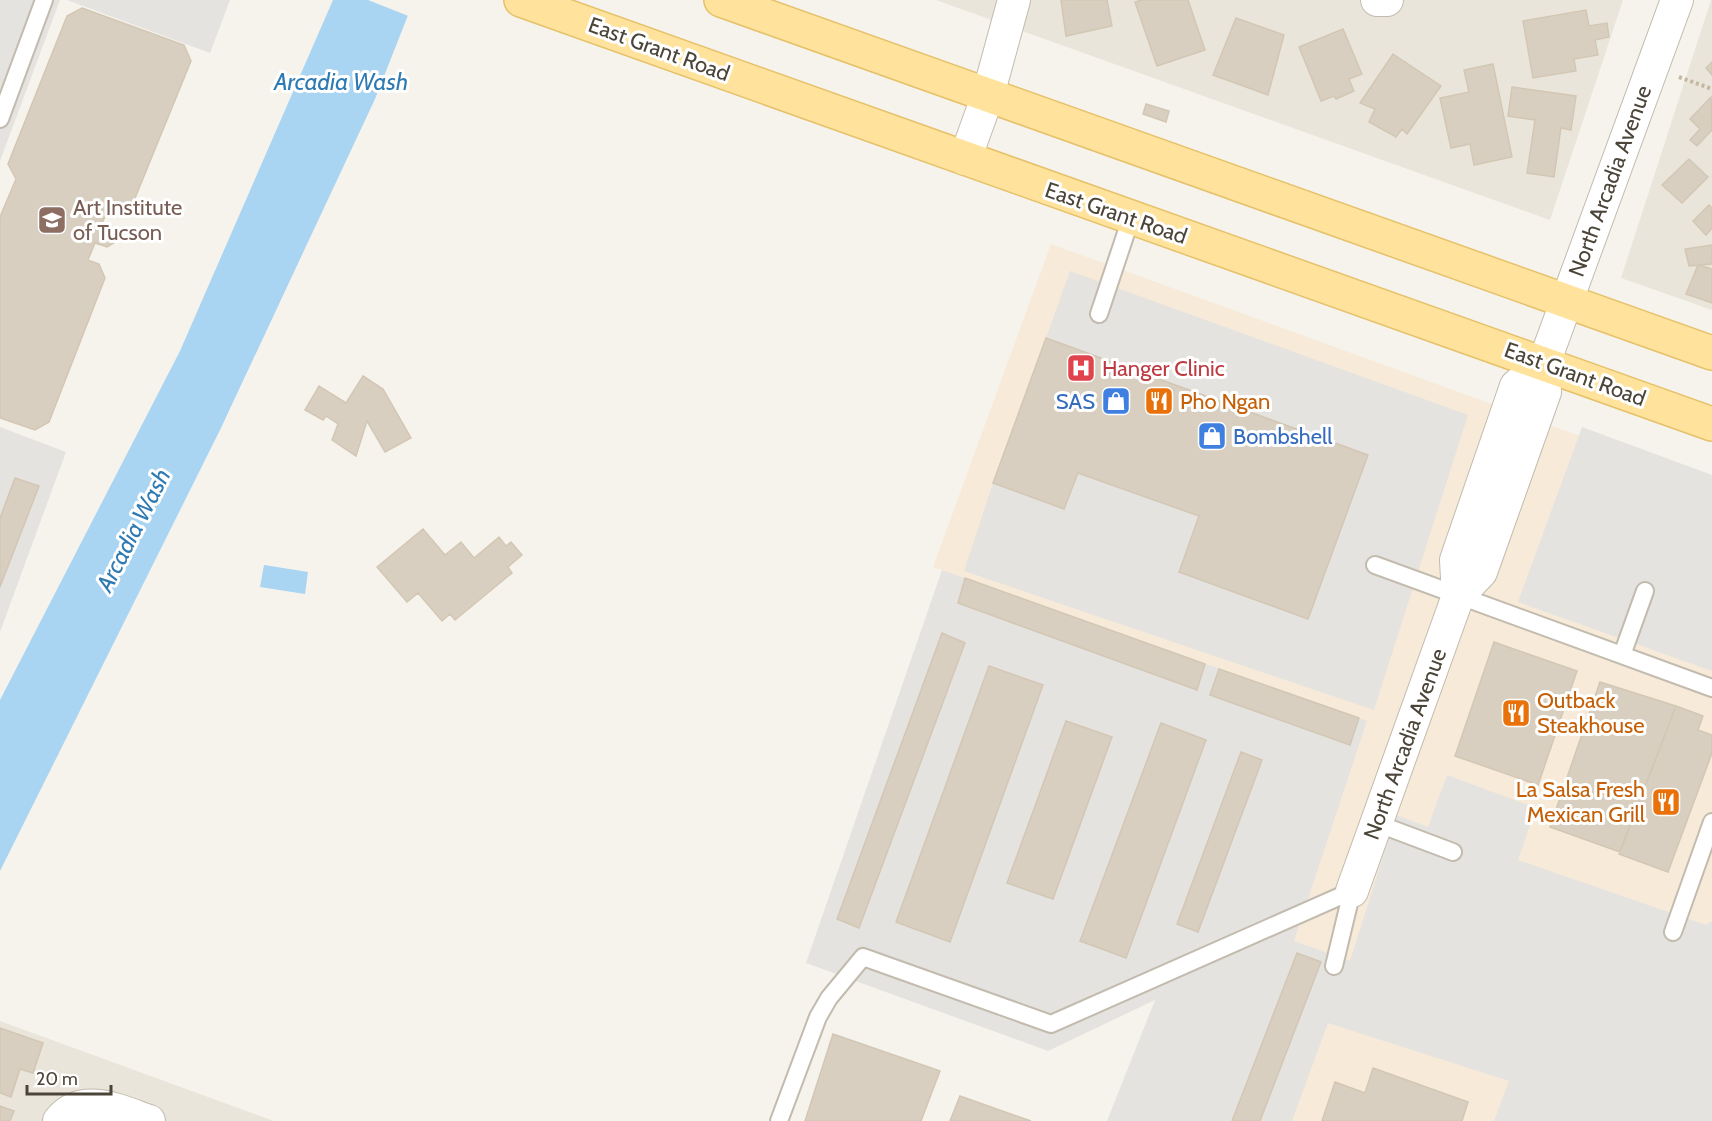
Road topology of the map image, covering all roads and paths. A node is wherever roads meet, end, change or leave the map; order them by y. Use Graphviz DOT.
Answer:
graph roads {
  1 [pos="45,0"];
  2 [pos="521,0"];
  3 [pos="721,0"];
  4 [pos="1014,0"];
  5 [pos="1377,0"];
  6 [pos="1387,0"];
  7 [pos="1677,0"];
  8 [pos="988,95"];
  9 [pos="0,119"];
  10 [pos="965,159"];
  11 [pos="1131,218"];
  12 [pos="1567,300"];
  13 [pos="1099,314"];
  14 [pos="1712,353"];
  15 [pos="1544,363"];
  16 [pos="1712,424"];
  17 [pos="1375,565"];
  18 [pos="1645,591"];
  19 [pos="1458,596"];
  20 [pos="1622,655"];
  21 [pos="1712,688"];
  22 [pos="1712,822"];
  23 [pos="1376,823"];
  24 [pos="1453,852"];
  25 [pos="1352,891"];
  26 [pos="1673,932"];
  27 [pos="1334,966"];
  28 [pos="63,1116"];
  29 [pos="149,1121"];
  30 [pos="779,1121"];
  1 -- 9 [label="lane"];
  2 -- 10 [label="main road, East Grant Road"];
  3 -- 8 [label="main road"];
  4 -- 8 [label="street"];
  5 -- 6 [label="street"];
  7 -- 12 [label="street, North Arcadia Avenue"];
  8 -- 10 [label="street"];
  8 -- 12 [label="main road"];
  10 -- 11 [label="main road, East Grant Road"];
  11 -- 13 [label="lane"];
  11 -- 15 [label="main road, East Grant Road"];
  12 -- 14 [label="main road"];
  12 -- 15 [label="street, North Arcadia Avenue"];
  15 -- 16 [label="main road, East Grant Road"];
  15 -- 19 [label="street, North Arcadia Avenue"];
  17 -- 19 [label="lane"];
  18 -- 20 [label="lane"];
  19 -- 20 [label="lane"];
  19 -- 23 [label="street, North Arcadia Avenue"];
  20 -- 21 [label="lane"];
  22 -- 26 [label="lane"];
  23 -- 24 [label="lane"];
  23 -- 25 [label="street, North Arcadia Avenue"];
  25 -- 27 [label="lane"];
  25 -- 30 [label="lane"];
  28 -- 29 [label="street"];
}
